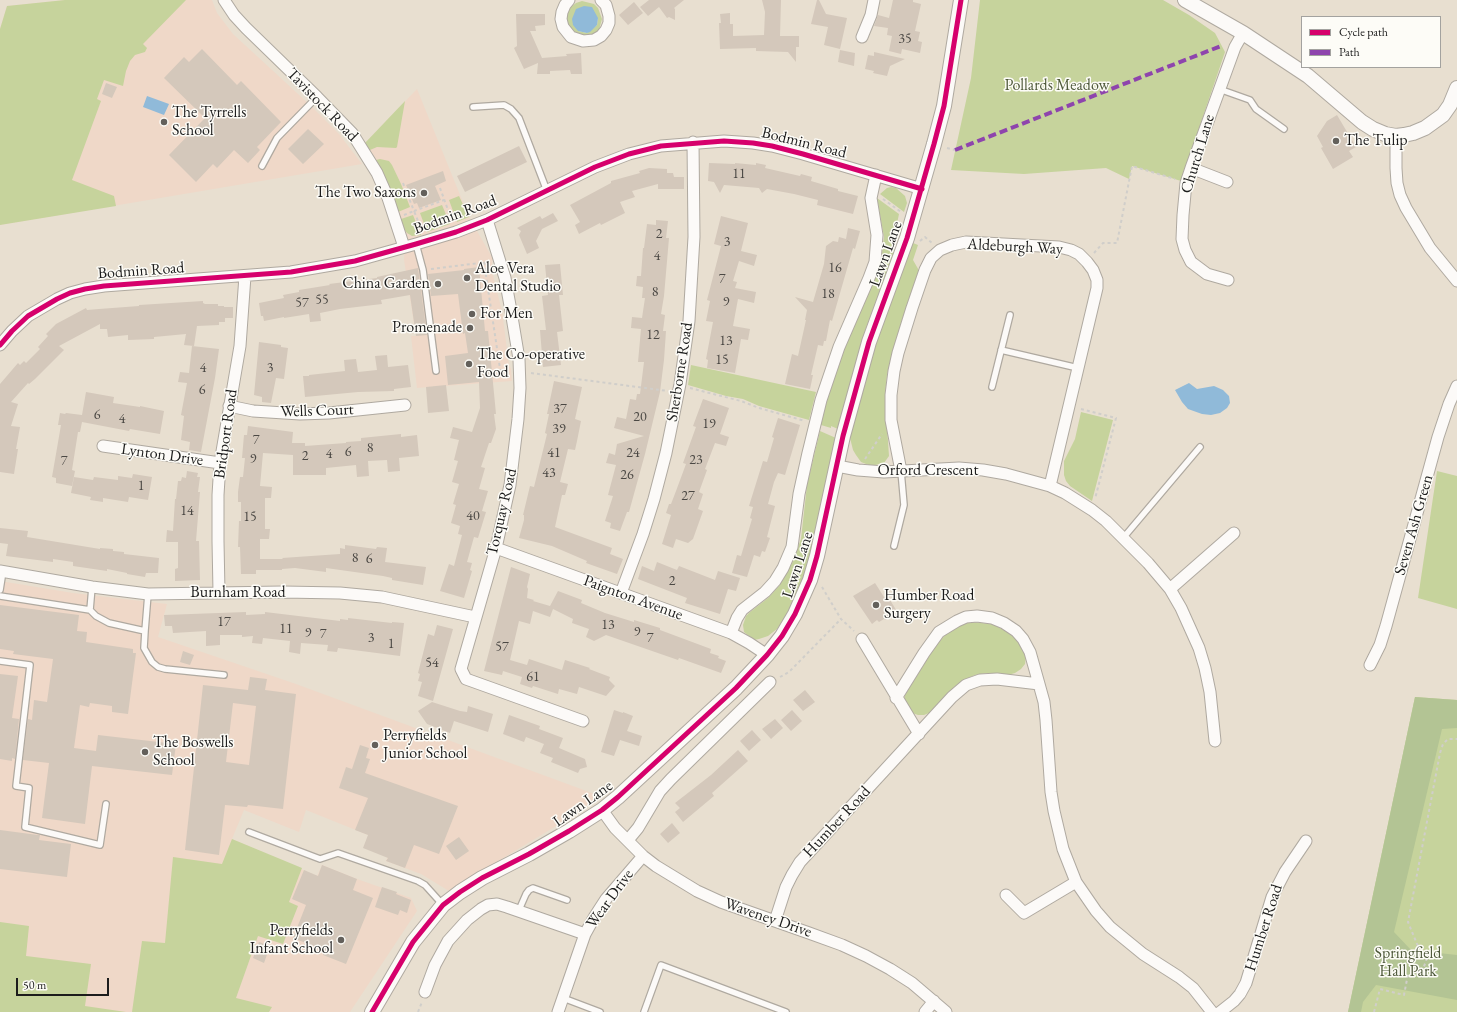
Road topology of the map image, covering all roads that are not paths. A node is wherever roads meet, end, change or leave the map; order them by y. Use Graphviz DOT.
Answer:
graph roads {
  1 [pos="224,0"];
  2 [pos="569,0"];
  3 [pos="874,0"];
  4 [pos="961,0"];
  5 [pos="1185,0"];
  6 [pos="607,2"];
  7 [pos="1243,33"];
  8 [pos="862,37"];
  9 [pos="1457,88"];
  10 [pos="1219,89"];
  11 [pos="317,97"];
  12 [pos="472,107"];
  13 [pos="1284,129"];
  14 [pos="1396,136"];
  15 [pos="693,142"];
  16 [pos="262,166"];
  17 [pos="1191,168"];
  18 [pos="876,175"];
  19 [pos="1227,182"];
  20 [pos="547,190"];
  21 [pos="922,190"];
  22 [pos="487,220"];
  23 [pos="421,243"];
  24 [pos="404,247"];
  25 [pos="245,276"];
  26 [pos="1228,280"];
  27 [pos="1457,281"];
  28 [pos="1010,315"];
  29 [pos="0,345"];
  30 [pos="1001,350"];
  31 [pos="1078,368"];
  32 [pos="436,371"];
  33 [pos="1457,386"];
  34 [pos="992,387"];
  35 [pos="406,405"];
  36 [pos="229,406"];
  37 [pos="103,446"];
  38 [pos="1200,447"];
  39 [pos="220,463"];
  40 [pos="837,466"];
  41 [pos="901,471"];
  42 [pos="1050,486"];
  43 [pos="1234,533"];
  44 [pos="1124,537"];
  45 [pos="894,546"];
  46 [pos="496,548"];
  47 [pos="1,571"];
  48 [pos="92,588"];
  49 [pos="1170,589"];
  50 [pos="0,590"];
  51 [pos="219,592"];
  52 [pos="621,593"];
  53 [pos="148,594"];
  54 [pos="0,596"];
  55 [pos="90,610"];
  56 [pos="475,617"];
  57 [pos="145,631"];
  58 [pos="731,634"];
  59 [pos="862,639"];
  60 [pos="767,655"];
  61 [pos="0,661"];
  62 [pos="1370,665"];
  63 [pos="224,675"];
  64 [pos="770,682"];
  65 [pos="1038,684"];
  66 [pos="896,698"];
  67 [pos="583,721"];
  68 [pos="919,734"];
  69 [pos="1215,741"];
  70 [pos="106,804"];
  71 [pos="602,810"];
  72 [pos="249,832"];
  73 [pos="628,840"];
  74 [pos="1306,841"];
  75 [pos="643,856"];
  76 [pos="1076,882"];
  77 [pos="1006,895"];
  78 [pos="567,900"];
  79 [pos="443,905"];
  80 [pos="519,910"];
  81 [pos="775,921"];
  82 [pos="585,934"];
  83 [pos="425,992"];
  84 [pos="563,998"];
  85 [pos="934,1001"];
  86 [pos="372,1012"];
  87 [pos="558,1012"];
  88 [pos="600,1012"];
  89 [pos="644,1012"];
  90 [pos="786,1012"];
  91 [pos="925,1012"];
  92 [pos="946,1012"];
  93 [pos="1212,1012"];
  94 [pos="1220,1012"];
  1 -- 11 [label="street, Tavistock Road"];
  2 -- 6 [label="street"];
  3 -- 8 [label="street"];
  4 -- 21 [label="street, Lawn Lane"];
  5 -- 7 [label="street"];
  7 -- 10 [label="street, Church Lane"];
  7 -- 14 [label="street"];
  9 -- 14 [label="street"];
  10 -- 13 [label="lane"];
  10 -- 17 [label="street, Church Lane"];
  11 -- 16 [label="lane"];
  11 -- 24 [label="street, Tavistock Road"];
  12 -- 20 [label="lane"];
  14 -- 27 [label="street"];
  15 -- 18 [label="street, Bodmin Road"];
  15 -- 20 [label="street, Bodmin Road"];
  15 -- 52 [label="street, Sherborne Road"];
  17 -- 19 [label="street"];
  17 -- 26 [label="street, Church Lane"];
  18 -- 21 [label="street, Bodmin Road"];
  18 -- 58 [label="street, Lawn Lane"];
  20 -- 22 [label="street, Bodmin Road"];
  21 -- 40 [label="street, Lawn Lane"];
  22 -- 23 [label="street, Bodmin Road"];
  22 -- 46 [label="street, Torquay Road"];
  23 -- 24 [label="street, Bodmin Road"];
  23 -- 32 [label="lane"];
  24 -- 25 [label="street, Bodmin Road"];
  25 -- 29 [label="street, Bodmin Road"];
  25 -- 36 [label="street, Bridport Road"];
  28 -- 30 [label="lane"];
  30 -- 31 [label="lane"];
  30 -- 34 [label="lane"];
  31 -- 41 [label="street, Aldeburgh Way"];
  31 -- 42 [label="street, Aldeburgh Way"];
  33 -- 62 [label="street, Seven Ash Green"];
  35 -- 36 [label="street, Wells Court"];
  36 -- 39 [label="street, Bridport Road"];
  37 -- 39 [label="street, Lynton Drive"];
  38 -- 44 [label="lane"];
  39 -- 51 [label="street, Bridport Road"];
  40 -- 41 [label="street, Orford Crescent"];
  40 -- 60 [label="street, Lawn Lane"];
  41 -- 42 [label="street, Orford Crescent"];
  41 -- 45 [label="lane"];
  42 -- 44 [label="street, Orford Crescent"];
  43 -- 49 [label="street"];
  44 -- 49 [label="street, Orford Crescent"];
  46 -- 52 [label="street, Paignton Avenue"];
  46 -- 56 [label="street, Torquay Road"];
  47 -- 48 [label="street, Burnham Road"];
  47 -- 50 [label="lane"];
  48 -- 53 [label="street, Burnham Road"];
  48 -- 55 [label="lane"];
  49 -- 69 [label="street, Orford Crescent"];
  51 -- 53 [label="street, Burnham Road"];
  51 -- 56 [label="street, Burnham Road"];
  52 -- 58 [label="street, Paignton Avenue"];
  53 -- 57 [label="lane"];
  54 -- 55 [label="lane"];
  55 -- 57 [label="lane"];
  56 -- 67 [label="street, Torquay Road"];
  57 -- 63 [label="lane"];
  58 -- 60 [label="street, Paignton Avenue"];
  59 -- 66 [label="street"];
  60 -- 71 [label="street, Lawn Lane"];
  61 -- 70 [label="lane"];
  64 -- 73 [label="street"];
  65 -- 66 [label="street"];
  65 -- 68 [label="street, Humber Road"];
  65 -- 76 [label="street"];
  66 -- 68 [label="street"];
  68 -- 81 [label="street, Humber Road"];
  71 -- 73 [label="street, Waveney Drive"];
  71 -- 79 [label="street, Lawn Lane"];
  72 -- 79 [label="lane"];
  73 -- 75 [label="street, Waveney Drive"];
  74 -- 94 [label="street, Humber Road"];
  75 -- 81 [label="street, Waveney Drive"];
  75 -- 82 [label="street, Wear Drive"];
  76 -- 77 [label="street"];
  76 -- 93 [label="street"];
  78 -- 80 [label="lane"];
  79 -- 86 [label="street, Lawn Lane"];
  80 -- 82 [label="street"];
  80 -- 83 [label="street"];
  81 -- 85 [label="street, Waveney Drive"];
  82 -- 84 [label="street, Wear Drive"];
  84 -- 87 [label="street, Wear Drive"];
  84 -- 88 [label="lane"];
  85 -- 91 [label="street"];
  85 -- 92 [label="street, Waveney Drive"];
  89 -- 90 [label="lane"];
}
